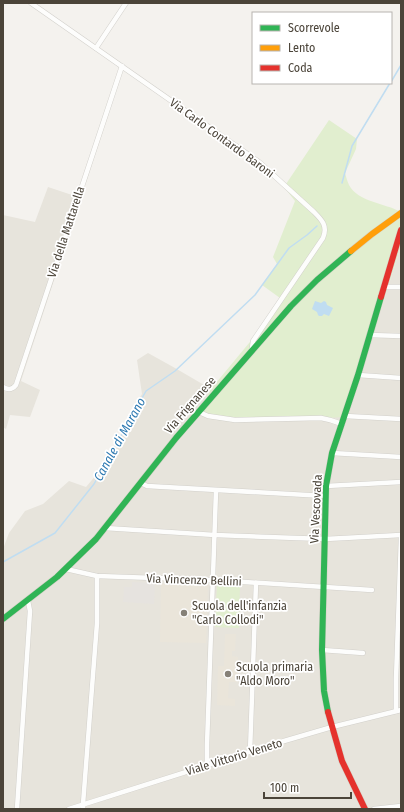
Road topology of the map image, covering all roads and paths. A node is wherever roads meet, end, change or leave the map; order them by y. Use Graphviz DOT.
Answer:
graph roads {
  1 [pos="31,3"];
  2 [pos="126,3"];
  3 [pos="96,48"];
  4 [pos="122,66"];
  5 [pos="401,212"];
  6 [pos="401,230"];
  7 [pos="385,287"];
  8 [pos="401,287"];
  9 [pos="369,335"];
  10 [pos="401,336"];
  11 [pos="252,351"];
  12 [pos="358,375"];
  13 [pos="401,378"];
  14 [pos="3,387"];
  15 [pos="199,412"];
  16 [pos="345,416"];
  17 [pos="401,419"];
  18 [pos="342,424"];
  19 [pos="332,453"];
  20 [pos="401,457"];
  21 [pos="401,482"];
  22 [pos="141,483"];
  23 [pos="326,486"];
  24 [pos="216,491"];
  25 [pos="325,496"];
  26 [pos="105,528"];
  27 [pos="214,535"];
  28 [pos="401,535"];
  29 [pos="401,538"];
  30 [pos="325,539"];
  31 [pos="66,570"];
  32 [pos="97,576"];
  33 [pos="213,580"];
  34 [pos="256,583"];
  35 [pos="323,587"];
  36 [pos="372,590"];
  37 [pos="28,601"];
  38 [pos="3,619"];
  39 [pos="322,650"];
  40 [pos="363,653"];
  41 [pos="398,711"];
  42 [pos="332,727"];
  43 [pos="250,752"];
  44 [pos="207,765"];
  45 [pos="401,806"];
  46 [pos="83,807"];
  47 [pos="18,809"];
  48 [pos="69,809"];
  49 [pos="365,809"];
  50 [pos="374,809"];
  1 -- 3 [label="street, Via Carlo Contardo Baroni"];
  2 -- 3 [label="street"];
  3 -- 4 [label="street, Via Carlo Contardo Baroni"];
  4 -- 11 [label="street, Via Carlo Contardo Baroni"];
  4 -- 14 [label="street, Via della Mattarella"];
  5 -- 11 [label="street, Via Frignanese"];
  6 -- 7 [label="street, Via Vescovada"];
  7 -- 8 [label="street"];
  7 -- 9 [label="street, Via Vescovada"];
  9 -- 10 [label="street"];
  9 -- 12 [label="street, Via Vescovada"];
  11 -- 15 [label="street, Via Frignanese"];
  12 -- 13 [label="street"];
  12 -- 16 [label="street, Via Vescovada"];
  15 -- 18 [label="street"];
  15 -- 22 [label="street, Via Frignanese"];
  16 -- 17 [label="street"];
  16 -- 18 [label="street, Via Vescovada"];
  18 -- 19 [label="street, Via Vescovada"];
  19 -- 20 [label="street"];
  19 -- 23 [label="street, Via Vescovada"];
  21 -- 23 [label="street"];
  22 -- 24 [label="street"];
  22 -- 26 [label="street, Via Frignanese"];
  23 -- 25 [label="street, Via Vescovada"];
  24 -- 25 [label="street"];
  24 -- 27 [label="street"];
  25 -- 30 [label="street, Via Vescovada"];
  26 -- 27 [label="street"];
  26 -- 31 [label="street, Via Frignanese"];
  27 -- 30 [label="street"];
  27 -- 33 [label="street"];
  28 -- 30 [label="street"];
  29 -- 41 [label="street"];
  30 -- 35 [label="street, Via Vescovada"];
  31 -- 32 [label="street, Via Vincenzo Bellini"];
  31 -- 37 [label="street, Via Frignanese"];
  32 -- 33 [label="street, Via Vincenzo Bellini"];
  32 -- 46 [label="street"];
  33 -- 34 [label="street, Via Vincenzo Bellini"];
  33 -- 44 [label="street"];
  34 -- 35 [label="street, Via Vincenzo Bellini"];
  34 -- 43 [label="street"];
  35 -- 36 [label="street, Via Vincenzo Bellini"];
  35 -- 39 [label="street, Via Vescovada"];
  37 -- 38 [label="street, Via Frignanese"];
  37 -- 47 [label="street"];
  39 -- 40 [label="street"];
  39 -- 42 [label="street, Via Vescovada"];
  41 -- 42 [label="street, Viale Vittorio Veneto"];
  42 -- 43 [label="street, Viale Vittorio Veneto"];
  42 -- 49 [label="street, Via Vescovada"];
  43 -- 44 [label="street, Viale Vittorio Veneto"];
  44 -- 46 [label="street, Viale Vittorio Veneto"];
  45 -- 50 [label="street"];
  46 -- 48 [label="street, Viale Vittorio Veneto"];
}
